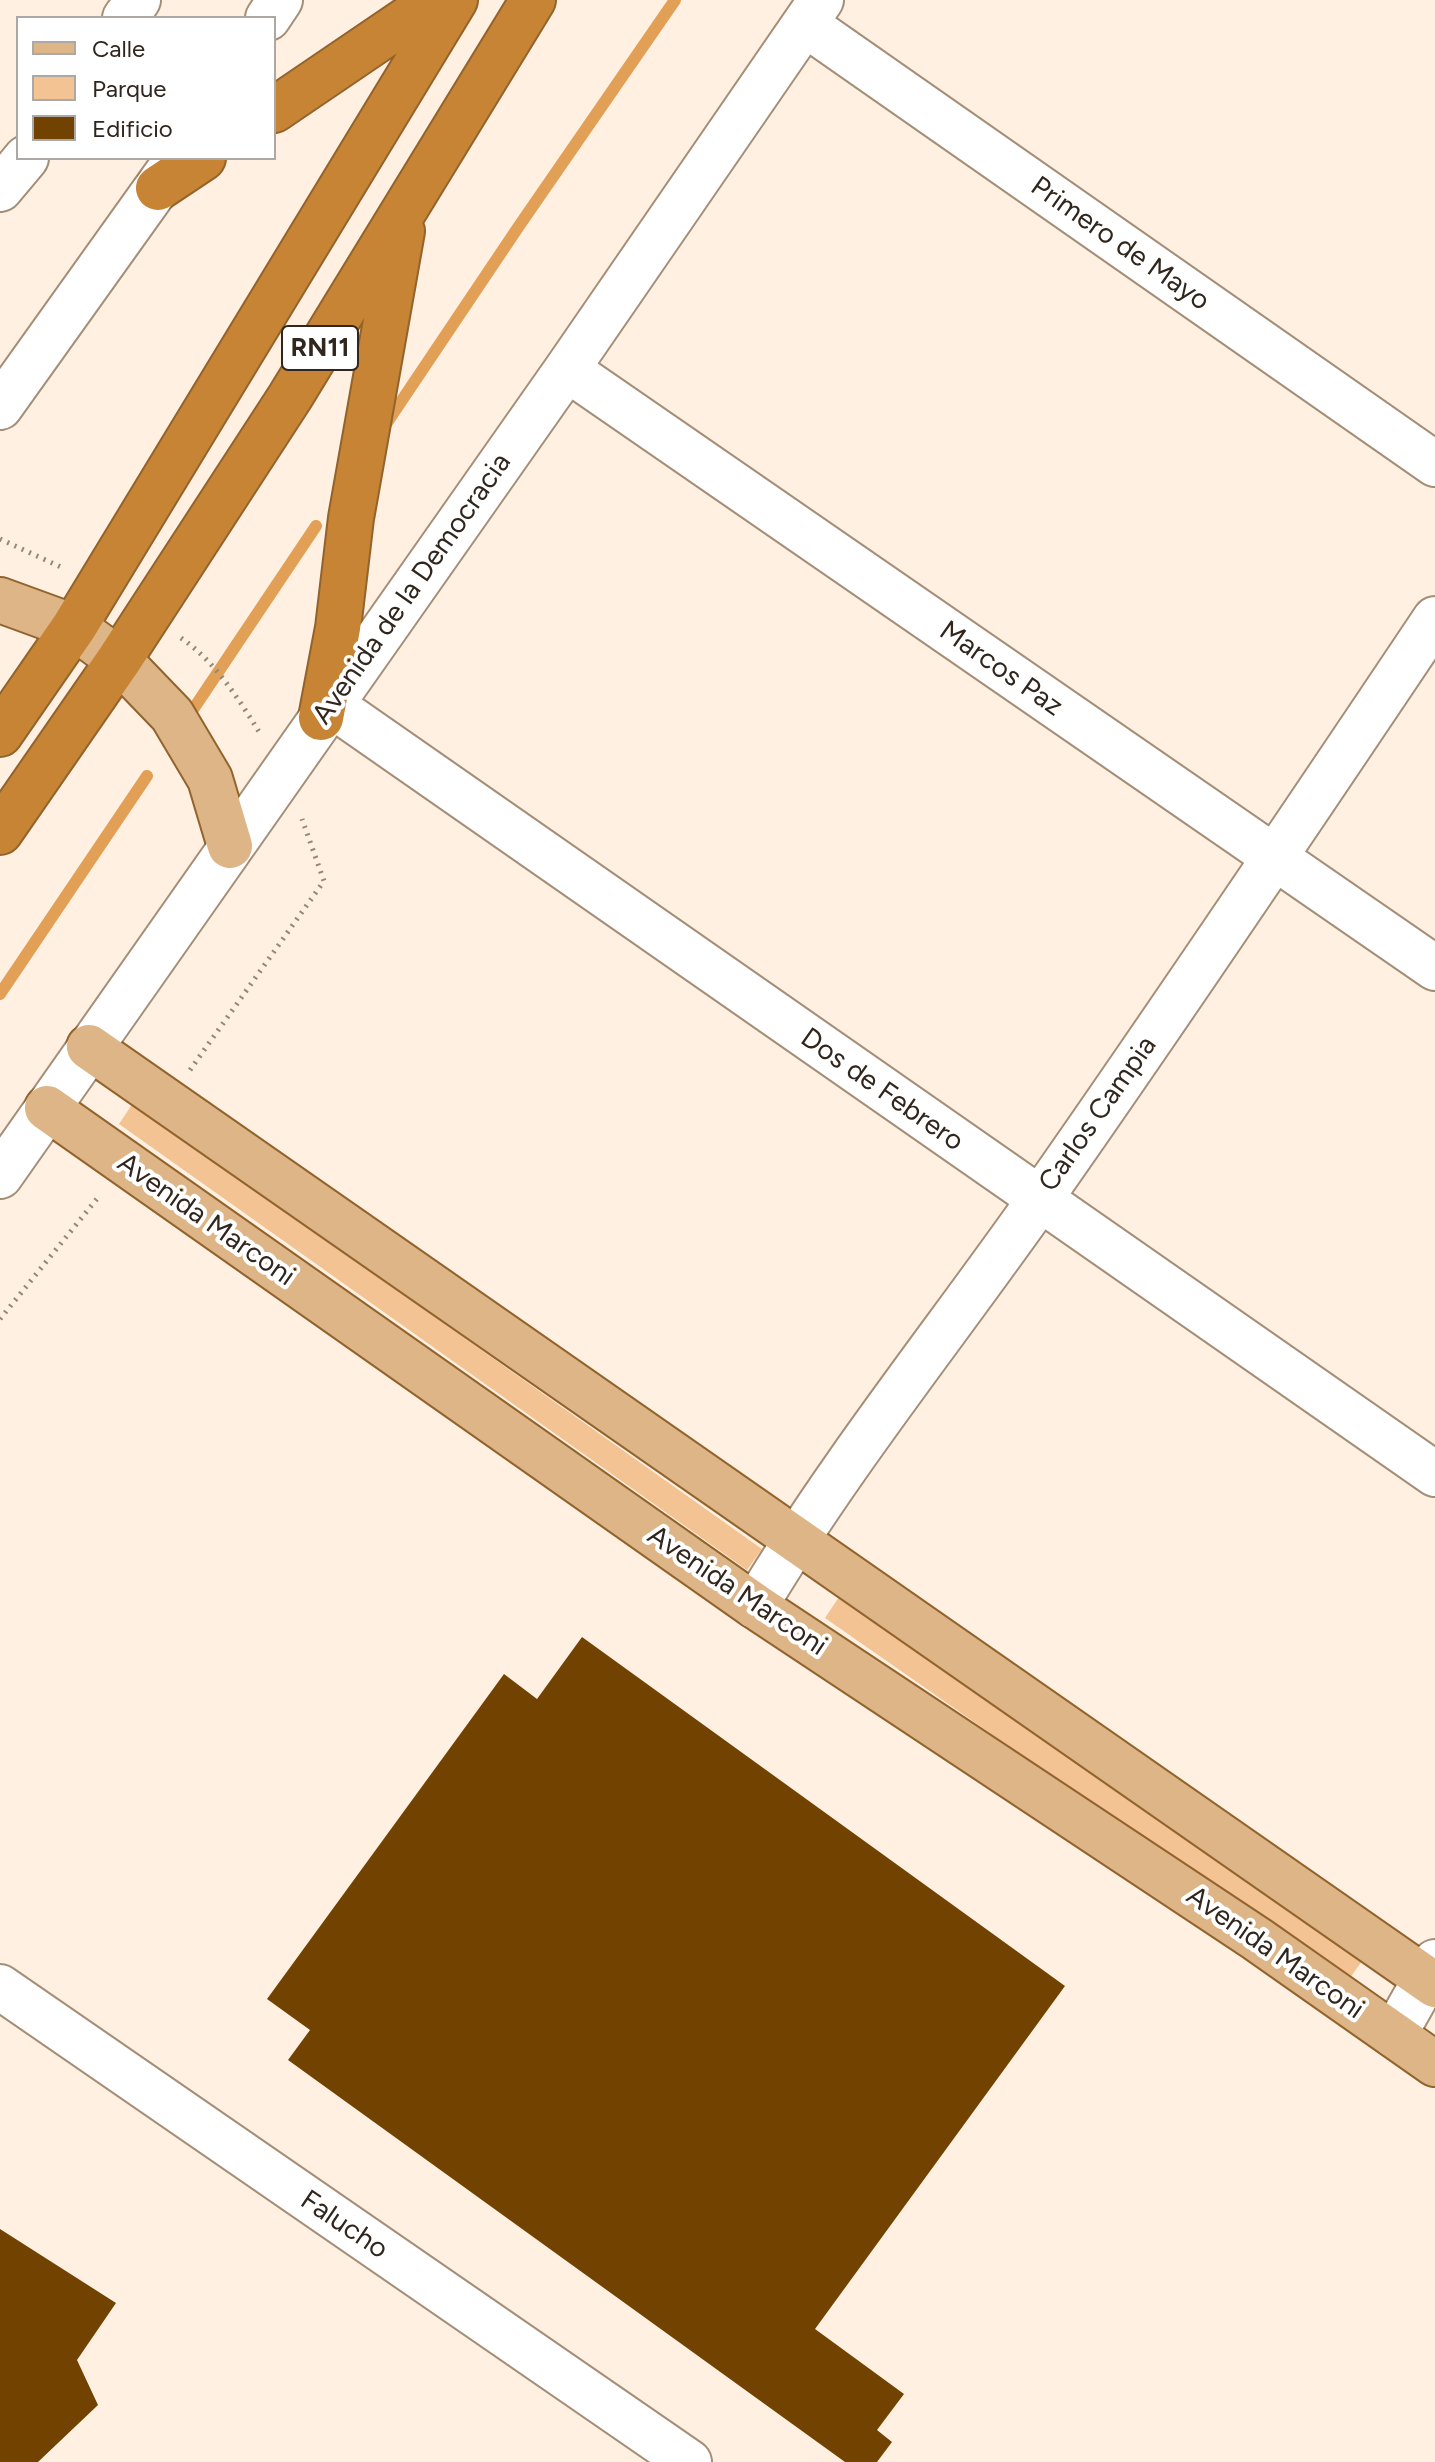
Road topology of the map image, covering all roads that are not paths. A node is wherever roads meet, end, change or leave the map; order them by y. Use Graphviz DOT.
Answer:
graph roads {
  1 [pos="436,0"];
  2 [pos="455,0"];
  3 [pos="533,0"];
  4 [pos="813,12"];
  5 [pos="276,109"];
  6 [pos="24,160"];
  7 [pos="194,160"];
  8 [pos="157,168"];
  9 [pos="0,189"];
  10 [pos="407,205"];
  11 [pos="567,369"];
  12 [pos="0,407"];
  13 [pos="1435,464"];
  14 [pos="0,600"];
  15 [pos="1435,619"];
  16 [pos="74,627"];
  17 [pos="119,660"];
  18 [pos="326,711"];
  19 [pos="0,734"];
  20 [pos="0,832"];
  21 [pos="230,846"];
  22 [pos="1275,857"];
  23 [pos="1435,968"];
  24 [pos="89,1047"];
  25 [pos="47,1108"];
  26 [pos="0,1176"];
  27 [pos="1039,1200"];
  28 [pos="1435,1474"];
  29 [pos="795,1539"];
  30 [pos="755,1606"];
  31 [pos="1432,1975"];
  32 [pos="0,1987"];
  33 [pos="1394,2035"];
  34 [pos="1435,2064"];
  35 [pos="689,2462"];
  1 -- 5 [label="highway"];
  2 -- 16 [label="highway, RN11"];
  3 -- 10 [label="highway, RN11"];
  4 -- 11 [label="street, Avenida de la Democracia"];
  4 -- 13 [label="street, Primero de Mayo"];
  6 -- 9 [label="street"];
  7 -- 8 [label="highway"];
  8 -- 12 [label="street"];
  10 -- 17 [label="highway, RN11"];
  10 -- 18 [label="highway"];
  11 -- 18 [label="street, Avenida de la Democracia"];
  11 -- 22 [label="street, Marcos Paz"];
  14 -- 16 [label="main road"];
  15 -- 22 [label="street, Carlos Campia"];
  16 -- 17 [label="main road"];
  16 -- 19 [label="highway, RN11"];
  17 -- 20 [label="highway, RN11"];
  17 -- 21 [label="main road"];
  18 -- 21 [label="street, Avenida de la Democracia"];
  18 -- 27 [label="street, Dos de Febrero"];
  21 -- 24 [label="street, Avenida de la Democracia"];
  22 -- 23 [label="street, Marcos Paz"];
  22 -- 27 [label="street, Carlos Campia"];
  24 -- 25 [label="street, Avenida de la Democracia"];
  24 -- 29 [label="main road"];
  25 -- 26 [label="street, Avenida de la Democracia"];
  25 -- 30 [label="main road, Avenida Marconi"];
  27 -- 28 [label="street, Dos de Febrero"];
  27 -- 29 [label="street, Carlos Campia"];
  29 -- 30 [label="street, Carlos Campia"];
  29 -- 31 [label="main road"];
  30 -- 33 [label="main road, Avenida Marconi"];
  31 -- 33 [label="street"];
  32 -- 35 [label="street, Falucho"];
  33 -- 34 [label="main road, Avenida Marconi"];
}
